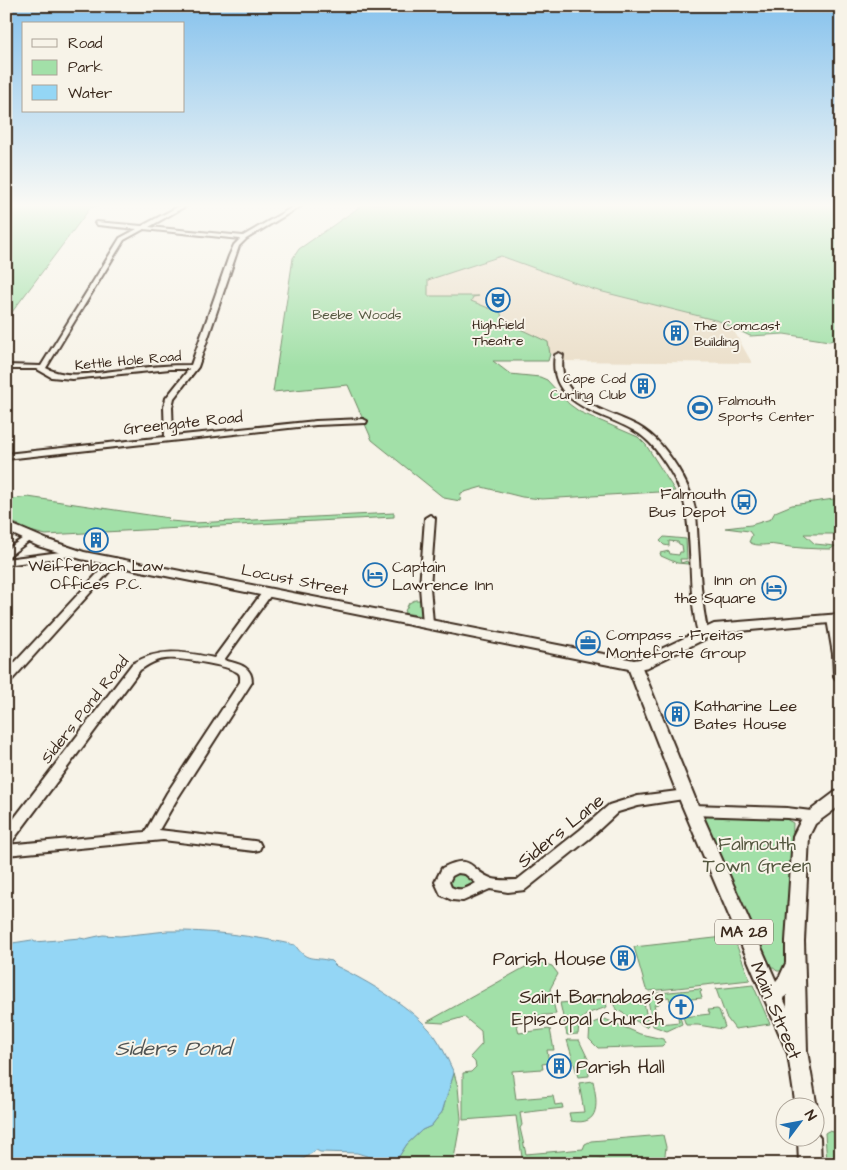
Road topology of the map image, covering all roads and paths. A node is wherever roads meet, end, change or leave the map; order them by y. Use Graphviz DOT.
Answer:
graph roads {
  1 [pos="109,259"];
  2 [pos="231,259"];
  3 [pos="559,355"];
  4 [pos="6,367"];
  5 [pos="194,367"];
  6 [pos="42,369"];
  7 [pos="363,421"];
  8 [pos="169,438"];
  9 [pos="6,457"];
  10 [pos="430,518"];
  11 [pos="9,528"];
  12 [pos="28,537"];
  13 [pos="76,554"];
  14 [pos="6,555"];
  15 [pos="114,561"];
  16 [pos="6,562"];
  17 [pos="268,592"];
  18 [pos="837,618"];
  19 [pos="428,623"];
  20 [pos="703,633"];
  21 [pos="840,652"];
  22 [pos="217,662"];
  23 [pos="634,665"];
  24 [pos="841,676"];
  25 [pos="6,679"];
  26 [pos="841,796"];
  27 [pos="689,803"];
  28 [pos="814,816"];
  29 [pos="149,836"];
  30 [pos="6,839"];
  31 [pos="254,846"];
  32 [pos="6,850"];
  33 [pos="488,884"];
  34 [pos="796,961"];
  35 [pos="772,997"];
  36 [pos="798,1054"];
  37 [pos="805,1098"];
  38 [pos="809,1148"];
  39 [pos="810,1164"];
  1 -- 6 [label="street"];
  2 -- 5 [label="street"];
  3 -- 20 [label="street"];
  4 -- 6 [label="street, Kettle Hole Road"];
  5 -- 6 [label="street, Kettle Hole Road"];
  5 -- 8 [label="street"];
  7 -- 8 [label="street, Greengate Road"];
  8 -- 9 [label="street, Greengate Road"];
  10 -- 19 [label="street"];
  11 -- 12 [label="highway, Locust Street"];
  12 -- 13 [label="highway, Locust Street"];
  12 -- 14 [label="street"];
  13 -- 15 [label="highway, Locust Street"];
  13 -- 16 [label="street"];
  15 -- 17 [label="highway, Locust Street"];
  15 -- 25 [label="street"];
  17 -- 19 [label="highway, Locust Street"];
  17 -- 22 [label="street"];
  18 -- 20 [label="highway"];
  18 -- 21 [label="main road"];
  19 -- 23 [label="highway, Locust Street"];
  20 -- 23 [label="highway"];
  21 -- 24 [label="main road"];
  22 -- 29 [label="street, Siders Pond Road"];
  22 -- 30 [label="street, Siders Pond Road"];
  23 -- 27 [label="main road, Main Street / MA 28"];
  26 -- 28 [label="main road, MA 28"];
  27 -- 28 [label="street, Siders Lane"];
  27 -- 33 [label="street, Siders Lane"];
  27 -- 35 [label="main road, Main Street / MA 28"];
  28 -- 34 [label="main road, MA 28"];
  29 -- 31 [label="street"];
  29 -- 32 [label="street"];
  34 -- 35 [label="main road"];
  34 -- 36 [label="main road, MA 28"];
  35 -- 36 [label="main road, Main Street / MA 28"];
  36 -- 37 [label="main road, Main Street / MA 28"];
  38 -- 39 [label="main road"];
}
